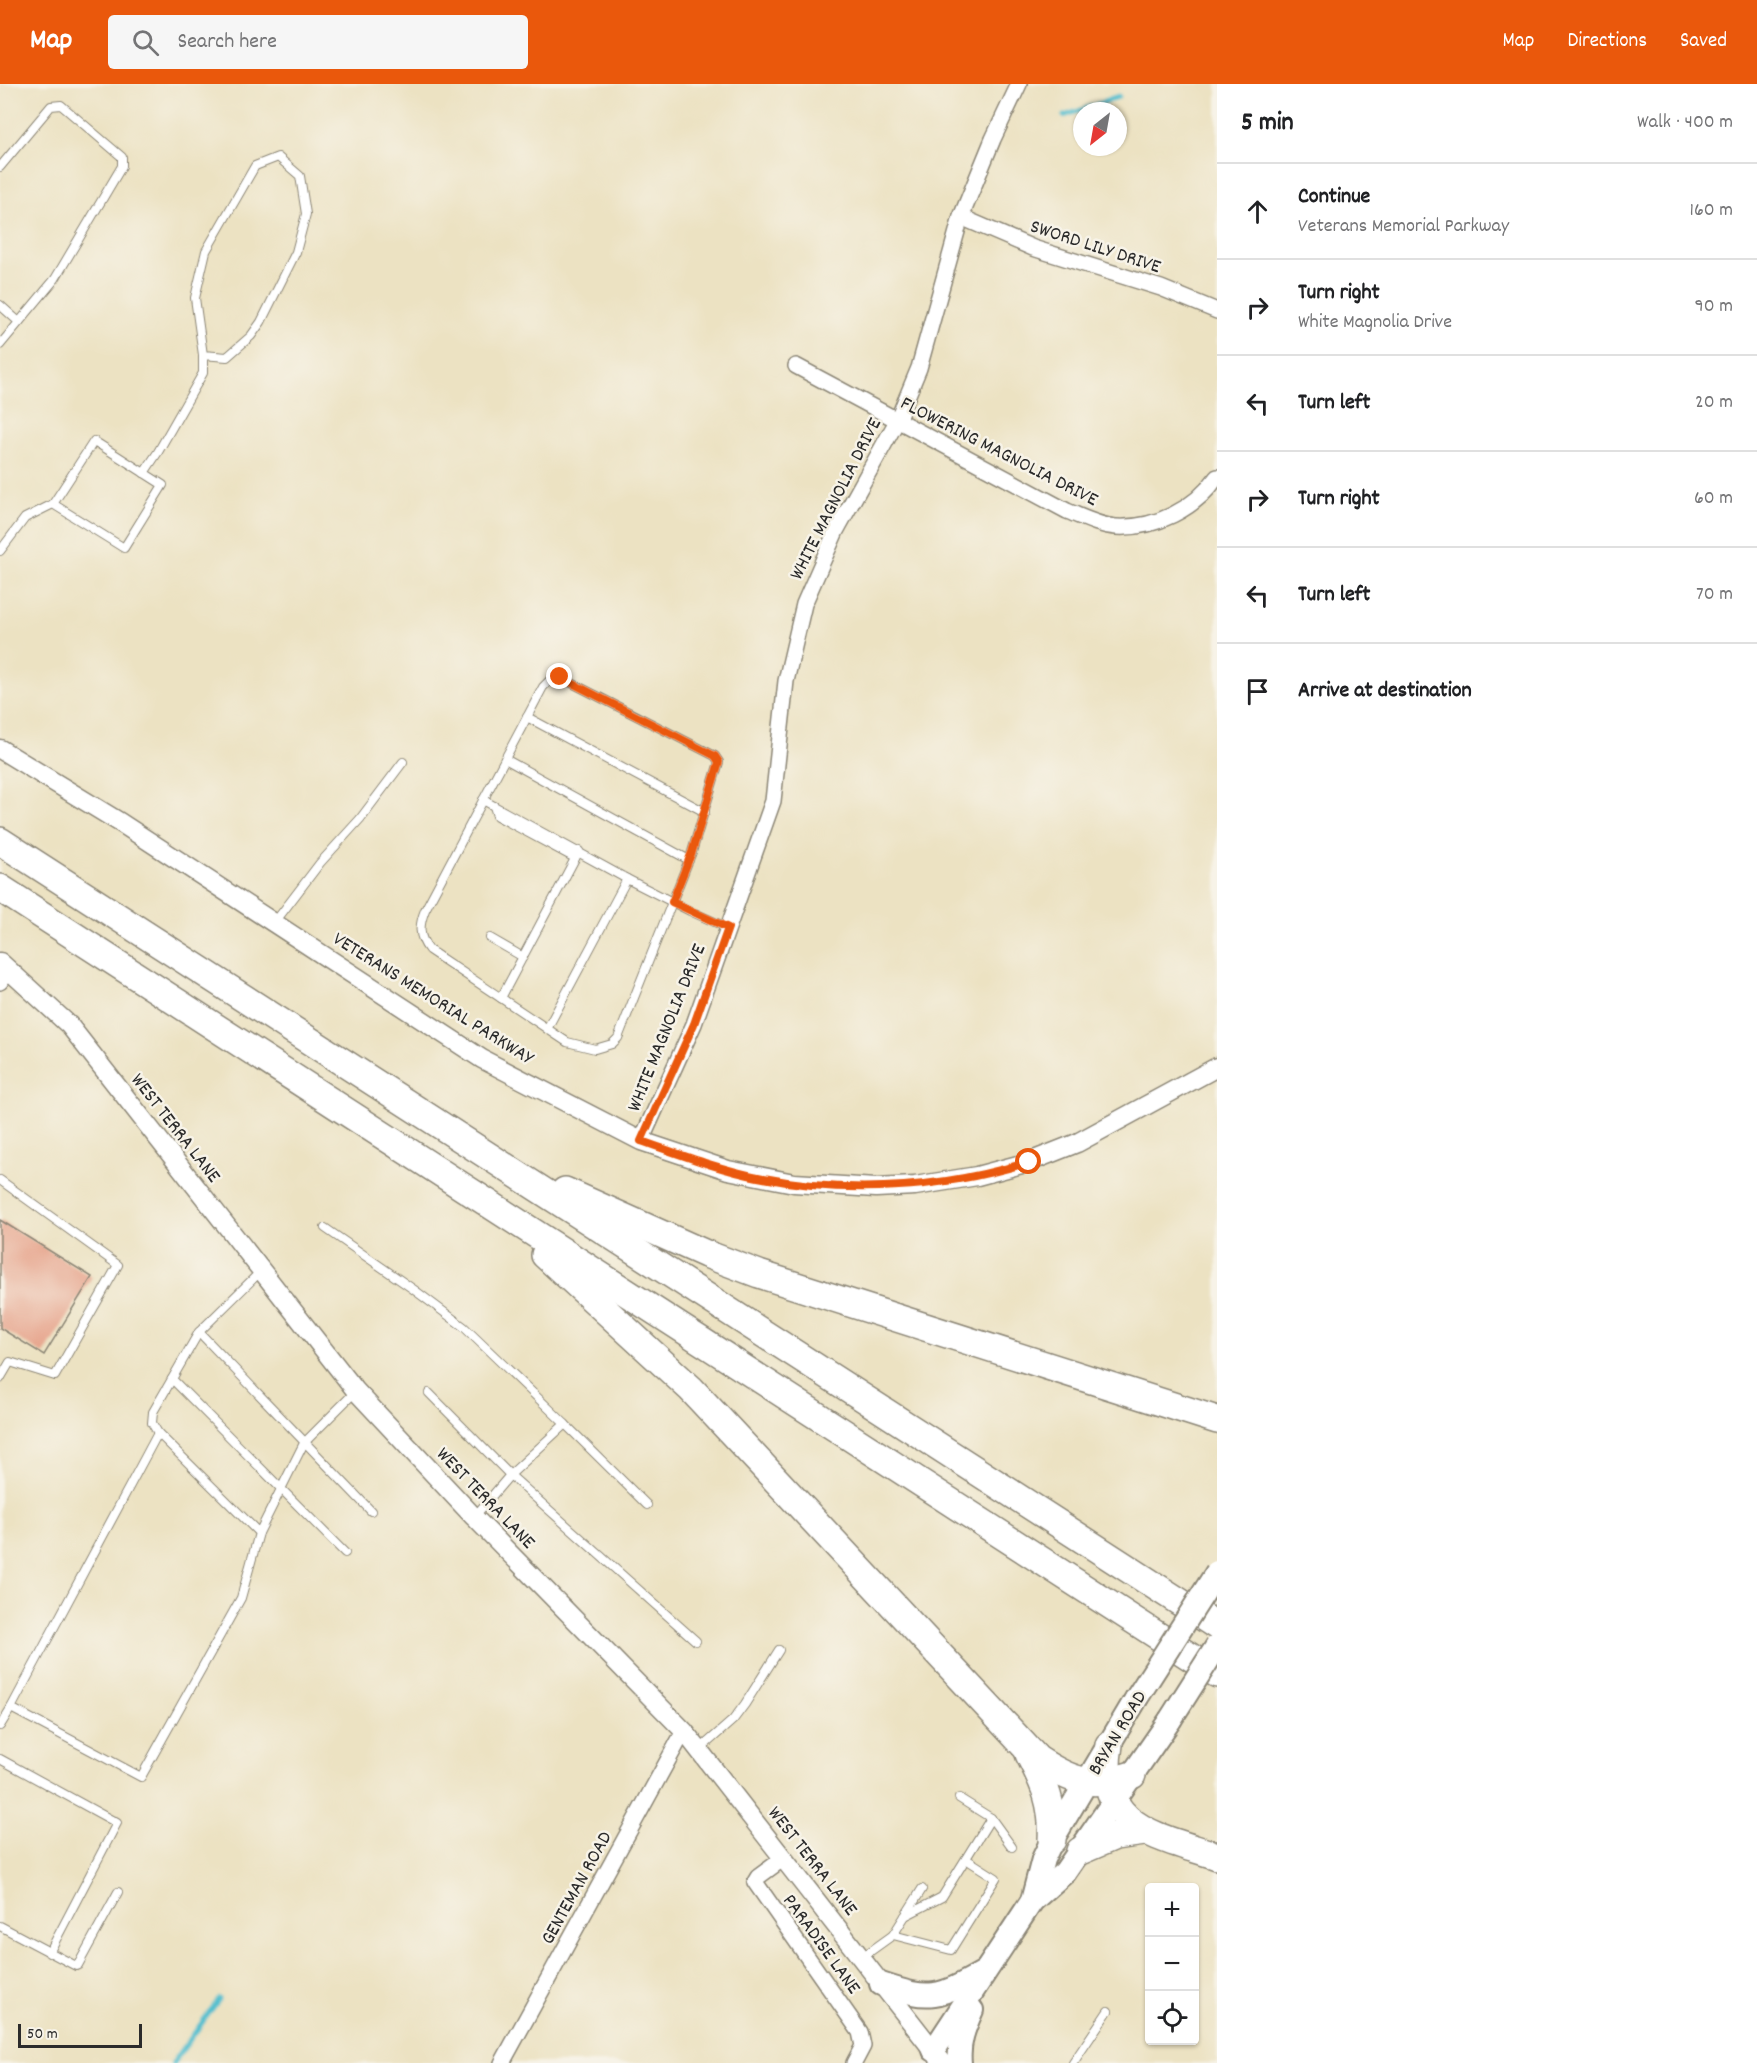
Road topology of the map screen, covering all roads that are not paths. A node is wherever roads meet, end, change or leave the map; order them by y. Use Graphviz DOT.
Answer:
graph roads {
  1 [pos="1019,84"];
  2 [pos="0,167"];
  3 [pos="962,217"];
  4 [pos="0,305"];
  5 [pos="1217,311"];
  6 [pos="20,322"];
  7 [pos="0,345"];
  8 [pos="203,355"];
  9 [pos="796,366"];
  10 [pos="897,421"];
  11 [pos="144,473"];
  12 [pos="1217,477"];
  13 [pos="53,504"];
  14 [pos="0,551"];
  15 [pos="527,717"];
  16 [pos="0,749"];
  17 [pos="505,759"];
  18 [pos="403,762"];
  19 [pos="483,800"];
  20 [pos="705,812"];
  21 [pos="0,841"];
  22 [pos="577,855"];
  23 [pos="688,860"];
  24 [pos="627,879"];
  25 [pos="0,888"];
  26 [pos="672,902"];
  27 [pos="274,923"];
  28 [pos="728,928"];
  29 [pos="490,938"];
  30 [pos="523,957"];
  31 [pos="3,971"];
  32 [pos="501,998"];
  33 [pos="547,1029"];
  34 [pos="1217,1067"];
  35 [pos="641,1141"];
  36 [pos="501,1164"];
  37 [pos="0,1180"];
  38 [pos="464,1187"];
  39 [pos="325,1228"];
  40 [pos="261,1271"];
  41 [pos="199,1332"];
  42 [pos="0,1379"];
  43 [pos="172,1379"];
  44 [pos="356,1391"];
  45 [pos="429,1393"];
  46 [pos="1217,1420"];
  47 [pos="565,1424"];
  48 [pos="158,1433"];
  49 [pos="304,1443"];
  50 [pos="510,1475"];
  51 [pos="281,1488"];
  52 [pos="647,1505"];
  53 [pos="371,1511"];
  54 [pos="474,1517"];
  55 [pos="259,1533"];
  56 [pos="345,1553"];
  57 [pos="1217,1572"];
  58 [pos="1217,1626"];
  59 [pos="696,1641"];
  60 [pos="1217,1646"];
  61 [pos="778,1650"];
  62 [pos="1217,1674"];
  63 [pos="11,1708"];
  64 [pos="0,1726"];
  65 [pos="684,1731"];
  66 [pos="1108,1745"];
  67 [pos="1025,1748"];
  68 [pos="699,1749"];
  69 [pos="0,1759"];
  70 [pos="1110,1785"];
  71 [pos="959,1798"];
  72 [pos="991,1818"];
  73 [pos="1145,1832"];
  74 [pos="1052,1840"];
  75 [pos="1012,1847"];
  76 [pos="1080,1851"];
  77 [pos="1217,1856"];
  78 [pos="784,1858"];
  79 [pos="966,1859"];
  80 [pos="922,1889"];
  81 [pos="118,1892"];
  82 [pos="1032,1901"];
  83 [pos="905,1916"];
  84 [pos="0,1926"];
  85 [pos="893,1935"];
  86 [pos="49,1953"];
  87 [pos="861,1958"];
  88 [pos="988,1970"];
  89 [pos="881,1984"];
  90 [pos="1108,2011"];
  91 [pos="939,2056"];
  92 [pos="502,2063"];
  93 [pos="854,2063"];
  94 [pos="960,2063"];
  95 [pos="1073,2063"];
  1 -- 3 [label="street, WHITE MAGNOLIA DRIVE"];
  2 -- 6 [label="lane"];
  3 -- 5 [label="street, SWORD LILY DRIVE"];
  3 -- 10 [label="street, WHITE MAGNOLIA DRIVE"];
  4 -- 6 [label="lane"];
  6 -- 7 [label="lane"];
  8 -- 8 [label="lane"];
  8 -- 11 [label="lane"];
  9 -- 10 [label="street, FLOWERING MAGNOLIA DRIVE"];
  10 -- 12 [label="street, FLOWERING MAGNOLIA DRIVE"];
  10 -- 28 [label="street, WHITE MAGNOLIA DRIVE"];
  11 -- 13 [label="lane"];
  11 -- 13 [label="lane"];
  13 -- 14 [label="lane"];
  15 -- 17 [label="lane"];
  15 -- 20 [label="lane"];
  15 -- 20 [label="lane"];
  16 -- 27 [label="street, VETERANS MEMORIAL PARKWAY"];
  17 -- 19 [label="lane"];
  17 -- 23 [label="lane"];
  18 -- 27 [label="lane"];
  19 -- 22 [label="lane"];
  19 -- 32 [label="lane"];
  20 -- 23 [label="lane"];
  21 -- 36 [label="highway"];
  22 -- 24 [label="lane"];
  22 -- 30 [label="lane"];
  23 -- 26 [label="lane"];
  24 -- 26 [label="lane"];
  24 -- 33 [label="lane"];
  25 -- 38 [label="highway"];
  26 -- 28 [label="lane"];
  26 -- 33 [label="lane"];
  27 -- 35 [label="street, VETERANS MEMORIAL PARKWAY"];
  28 -- 35 [label="street, WHITE MAGNOLIA DRIVE"];
  29 -- 30 [label="lane"];
  30 -- 32 [label="lane"];
  31 -- 40 [label="street, WEST TERRA LANE"];
  32 -- 33 [label="lane"];
  34 -- 35 [label="street, VETERANS MEMORIAL PARKWAY"];
  36 -- 46 [label="highway"];
  36 -- 58 [label="highway"];
  37 -- 42 [label="lane"];
  38 -- 62 [label="highway"];
  38 -- 67 [label="highway"];
  39 -- 47 [label="lane"];
  40 -- 41 [label="lane"];
  40 -- 44 [label="street, WEST TERRA LANE"];
  41 -- 43 [label="lane"];
  41 -- 49 [label="lane"];
  43 -- 48 [label="lane"];
  43 -- 51 [label="lane"];
  44 -- 49 [label="lane"];
  44 -- 54 [label="street, WEST TERRA LANE"];
  45 -- 50 [label="lane"];
  47 -- 50 [label="lane"];
  47 -- 52 [label="lane"];
  48 -- 55 [label="lane"];
  48 -- 63 [label="lane"];
  49 -- 51 [label="lane"];
  49 -- 53 [label="lane"];
  50 -- 54 [label="lane"];
  50 -- 59 [label="lane"];
  51 -- 55 [label="lane"];
  51 -- 56 [label="lane"];
  54 -- 65 [label="street, WEST TERRA LANE"];
  55 -- 63 [label="lane"];
  57 -- 66 [label="main road, BRYAN ROAD, bridge"];
  60 -- 70 [label="main road, BRYAN ROAD, bridge"];
  61 -- 68 [label="lane"];
  63 -- 64 [label="lane"];
  65 -- 68 [label="street, WEST TERRA LANE"];
  65 -- 92 [label="street, GENTEMAN ROAD"];
  66 -- 70 [label="highway"];
  67 -- 70 [label="highway"];
  67 -- 74 [label="highway"];
  68 -- 78 [label="street, WEST TERRA LANE"];
  69 -- 86 [label="lane"];
  70 -- 73 [label="highway"];
  70 -- 74 [label="main road, BRYAN ROAD"];
  70 -- 76 [label="main road, BRYAN ROAD"];
  71 -- 72 [label="lane"];
  72 -- 75 [label="lane"];
  72 -- 79 [label="lane"];
  73 -- 76 [label="highway"];
  73 -- 77 [label="highway"];
  74 -- 82 [label="main road, BRYAN ROAD"];
  76 -- 82 [label="main road, BRYAN ROAD"];
  78 -- 87 [label="street, WEST TERRA LANE"];
  78 -- 93 [label="street, PARADISE LANE"];
  79 -- 83 [label="lane"];
  79 -- 85 [label="lane"];
  80 -- 83 [label="lane"];
  81 -- 86 [label="lane"];
  82 -- 88 [label="main road, BRYAN ROAD"];
  83 -- 85 [label="lane"];
  84 -- 86 [label="lane"];
  85 -- 87 [label="lane"];
  87 -- 89 [label="street, WEST TERRA LANE"];
  88 -- 89 [label="main road"];
  88 -- 91 [label="main road, BRYAN ROAD"];
  88 -- 94 [label="main road"];
  89 -- 91 [label="street, WEST TERRA LANE"];
  90 -- 95 [label="lane"];
}
